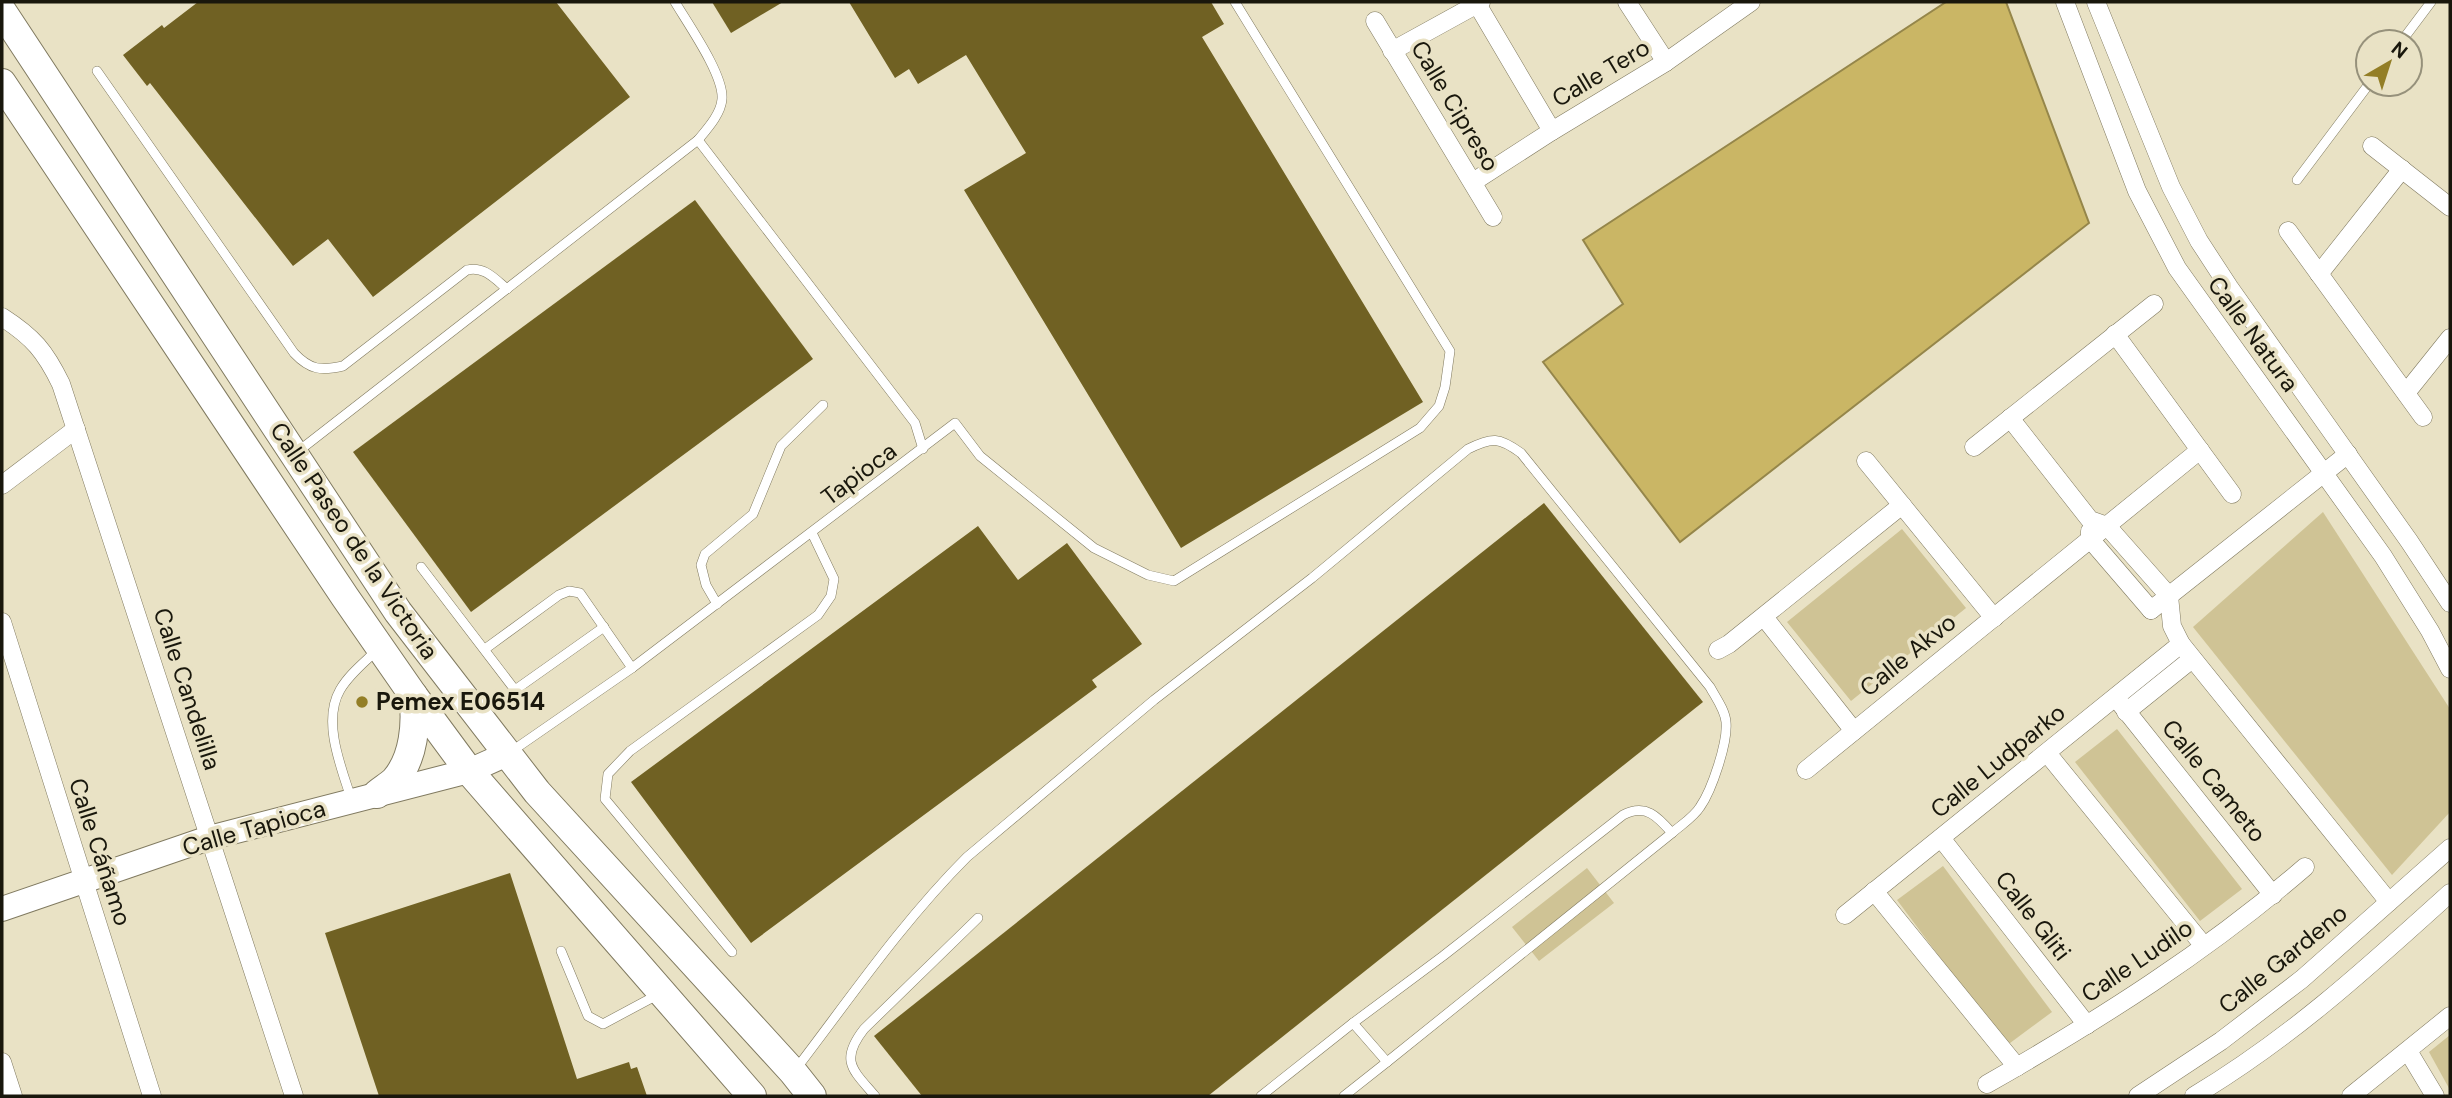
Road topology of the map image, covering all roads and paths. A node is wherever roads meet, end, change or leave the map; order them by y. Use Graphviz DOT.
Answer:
graph roads {
  1 [pos="675,2"];
  2 [pos="1235,2"];
  3 [pos="1628,2"];
  4 [pos="2064,2"];
  5 [pos="2096,2"];
  6 [pos="2431,2"];
  7 [pos="1479,3"];
  8 [pos="1743,4"];
  9 [pos="2,11"];
  10 [pos="1375,21"];
  11 [pos="2412,28"];
  12 [pos="2,36"];
  13 [pos="1392,51"];
  14 [pos="1666,62"];
  15 [pos="97,71"];
  16 [pos="9,97"];
  17 [pos="2358,98"];
  18 [pos="61,102"];
  19 [pos="1552,131"];
  20 [pos="698,141"];
  21 [pos="2372,146"];
  22 [pos="2402,169"];
  23 [pos="2297,180"];
  24 [pos="1473,182"];
  25 [pos="2450,207"];
  26 [pos="1493,217"];
  27 [pos="2288,231"];
  28 [pos="2319,274"];
  29 [pos="507,289"];
  30 [pos="2154,304"];
  31 [pos="2,317"];
  32 [pos="2115,334"];
  33 [pos="2450,338"];
  34 [pos="175,343"];
  35 [pos="2406,393"];
  36 [pos="823,405"];
  37 [pos="2010,418"];
  38 [pos="2423,418"];
  39 [pos="76,429"];
  40 [pos="1974,447"];
  41 [pos="923,449"];
  42 [pos="2200,450"];
  43 [pos="295,454"];
  44 [pos="2348,454"];
  45 [pos="1866,461"];
  46 [pos="2323,474"];
  47 [pos="2,485"];
  48 [pos="2232,494"];
  49 [pos="1902,505"];
  50 [pos="2099,523"];
  51 [pos="812,533"];
  52 [pos="2090,540"];
  53 [pos="421,567"];
  54 [pos="2450,603"];
  55 [pos="717,604"];
  56 [pos="2170,605"];
  57 [pos="1764,617"];
  58 [pos="1994,618"];
  59 [pos="2,622"];
  60 [pos="604,627"];
  61 [pos="2181,644"];
  62 [pos="380,648"];
  63 [pos="485,649"];
  64 [pos="1718,650"];
  65 [pos="2193,659"];
  66 [pos="632,668"];
  67 [pos="2450,669"];
  68 [pos="413,695"];
  69 [pos="2121,705"];
  70 [pos="1854,731"];
  71 [pos="2047,753"];
  72 [pos="507,754"];
  73 [pos="1806,770"];
  74 [pos="469,771"];
  75 [pos="365,797"];
  76 [pos="1672,834"];
  77 [pos="209,838"];
  78 [pos="1941,838"];
  79 [pos="2450,848"];
  80 [pos="2305,867"];
  81 [pos="84,881"];
  82 [pos="1874,891"];
  83 [pos="2450,893"];
  84 [pos="2273,895"];
  85 [pos="2389,902"];
  86 [pos="2,909"];
  87 [pos="1845,915"];
  88 [pos="978,918"];
  89 [pos="2204,946"];
  90 [pos="561,951"];
  91 [pos="732,952"];
  92 [pos="662,992"];
  93 [pos="2450,1016"];
  94 [pos="1353,1023"];
  95 [pos="2087,1025"];
  96 [pos="2408,1051"];
  97 [pos="2,1062"];
  98 [pos="1387,1062"];
  99 [pos="2017,1067"];
  100 [pos="793,1072"];
  101 [pos="1987,1084"];
  102 [pos="13,1096"];
  103 [pos="152,1096"];
  104 [pos="294,1096"];
  105 [pos="752,1096"];
  106 [pos="812,1096"];
  107 [pos="875,1096"];
  108 [pos="1261,1096"];
  109 [pos="1344,1096"];
  110 [pos="2138,1096"];
  111 [pos="2194,1096"];
  112 [pos="2351,1096"];
  113 [pos="2435,1096"];
  1 -- 20 [label="lane"];
  2 -- 41 [label="lane"];
  3 -- 14 [label="street"];
  4 -- 46 [label="street, Calle Natura"];
  5 -- 44 [label="street, Calle Natura"];
  6 -- 11 [label="lane"];
  7 -- 13 [label="street"];
  7 -- 19 [label="street"];
  8 -- 14 [label="street, Calle Tero"];
  9 -- 18 [label="main road, Calle Paseo de la Victoria"];
  10 -- 13 [label="street, Calle Cipreso"];
  12 -- 18 [label="main road"];
  13 -- 24 [label="street, Calle Cipreso"];
  14 -- 19 [label="street, Calle Tero"];
  15 -- 29 [label="lane"];
  16 -- 34 [label="main road, Calle Paseo de la Victoria"];
  17 -- 23 [label="lane"];
  18 -- 43 [label="main road, Calle Paseo de la Victoria"];
  19 -- 24 [label="street, Calle Tero"];
  20 -- 29 [label="lane"];
  20 -- 41 [label="lane, Tapioca"];
  21 -- 22 [label="street"];
  22 -- 25 [label="street"];
  22 -- 28 [label="street"];
  24 -- 26 [label="street, Calle Cipreso"];
  27 -- 28 [label="street"];
  28 -- 35 [label="street"];
  29 -- 43 [label="lane"];
  30 -- 32 [label="street"];
  31 -- 39 [label="street, Calle Candelilla"];
  32 -- 37 [label="street"];
  32 -- 42 [label="street"];
  33 -- 35 [label="street"];
  34 -- 43 [label="main road"];
  34 -- 62 [label="main road, Calle Paseo de la Victoria"];
  35 -- 38 [label="street"];
  36 -- 55 [label="lane"];
  37 -- 40 [label="street"];
  37 -- 50 [label="street"];
  39 -- 47 [label="street"];
  39 -- 77 [label="street, Calle Candelilla"];
  41 -- 51 [label="lane, Tapioca"];
  42 -- 48 [label="street"];
  42 -- 50 [label="street"];
  43 -- 72 [label="main road, Calle Paseo de la Victoria"];
  44 -- 46 [label="street"];
  44 -- 54 [label="street, Calle Natura"];
  45 -- 49 [label="street, Calle Akvo"];
  46 -- 56 [label="street"];
  46 -- 67 [label="street, Calle Natura"];
  49 -- 57 [label="street"];
  49 -- 58 [label="street, Calle Akvo"];
  50 -- 52 [label="street"];
  50 -- 56 [label="street"];
  51 -- 55 [label="lane, Tapioca"];
  51 -- 91 [label="lane"];
  52 -- 56 [label="street"];
  52 -- 58 [label="street, Calle Akvo"];
  53 -- 63 [label="lane"];
  55 -- 66 [label="lane, Tapioca"];
  56 -- 61 [label="street"];
  57 -- 64 [label="street"];
  57 -- 70 [label="street, Calle Akvo"];
  58 -- 70 [label="street, Calle Akvo"];
  59 -- 81 [label="street, Calle Cáñamo"];
  60 -- 63 [label="lane"];
  60 -- 63 [label="lane"];
  60 -- 66 [label="lane"];
  61 -- 65 [label="street"];
  61 -- 69 [label="street, Calle Ludparko"];
  62 -- 68 [label="main road, Calle Paseo de la Victoria"];
  62 -- 75 [label="lane"];
  65 -- 69 [label="street, Calle Ludparko"];
  65 -- 85 [label="street"];
  66 -- 72 [label="lane, Tapioca"];
  68 -- 74 [label="main road, Calle Paseo de la Victoria"];
  68 -- 75 [label="main road"];
  69 -- 71 [label="street, Calle Ludparko"];
  69 -- 84 [label="street, Calle Cameto"];
  70 -- 73 [label="street, Calle Akvo"];
  71 -- 78 [label="street, Calle Ludparko"];
  71 -- 89 [label="street"];
  72 -- 74 [label="street, Calle Tapioca"];
  72 -- 100 [label="main road, Calle Paseo de la Victoria"];
  74 -- 75 [label="street, Calle Tapioca"];
  74 -- 92 [label="main road, Calle Paseo de la Victoria"];
  75 -- 77 [label="street, Calle Tapioca"];
  76 -- 94 [label="lane"];
  76 -- 98 [label="lane"];
  76 -- 100 [label="lane"];
  77 -- 81 [label="street, Calle Tapioca"];
  77 -- 104 [label="street, Calle Candelilla"];
  78 -- 82 [label="street, Calle Ludparko"];
  78 -- 95 [label="street, Calle Gliti"];
  79 -- 85 [label="street, Calle Gardeno"];
  80 -- 84 [label="street, Calle Ludilo"];
  81 -- 86 [label="street, Calle Tapioca"];
  81 -- 103 [label="street, Calle Cáñamo"];
  82 -- 87 [label="street, Calle Ludparko"];
  82 -- 99 [label="street"];
  83 -- 111 [label="street"];
  84 -- 89 [label="street, Calle Ludilo"];
  85 -- 110 [label="street, Calle Gardeno"];
  88 -- 107 [label="lane"];
  89 -- 95 [label="street, Calle Ludilo"];
  90 -- 92 [label="lane"];
  92 -- 105 [label="main road, Calle Paseo de la Victoria"];
  93 -- 96 [label="street"];
  94 -- 98 [label="lane"];
  94 -- 108 [label="lane"];
  95 -- 99 [label="street, Calle Ludilo"];
  96 -- 112 [label="street"];
  96 -- 113 [label="street"];
  97 -- 102 [label="street"];
  98 -- 109 [label="lane"];
  99 -- 101 [label="street, Calle Ludilo"];
  100 -- 106 [label="main road, Calle Paseo de la Victoria"];
}
